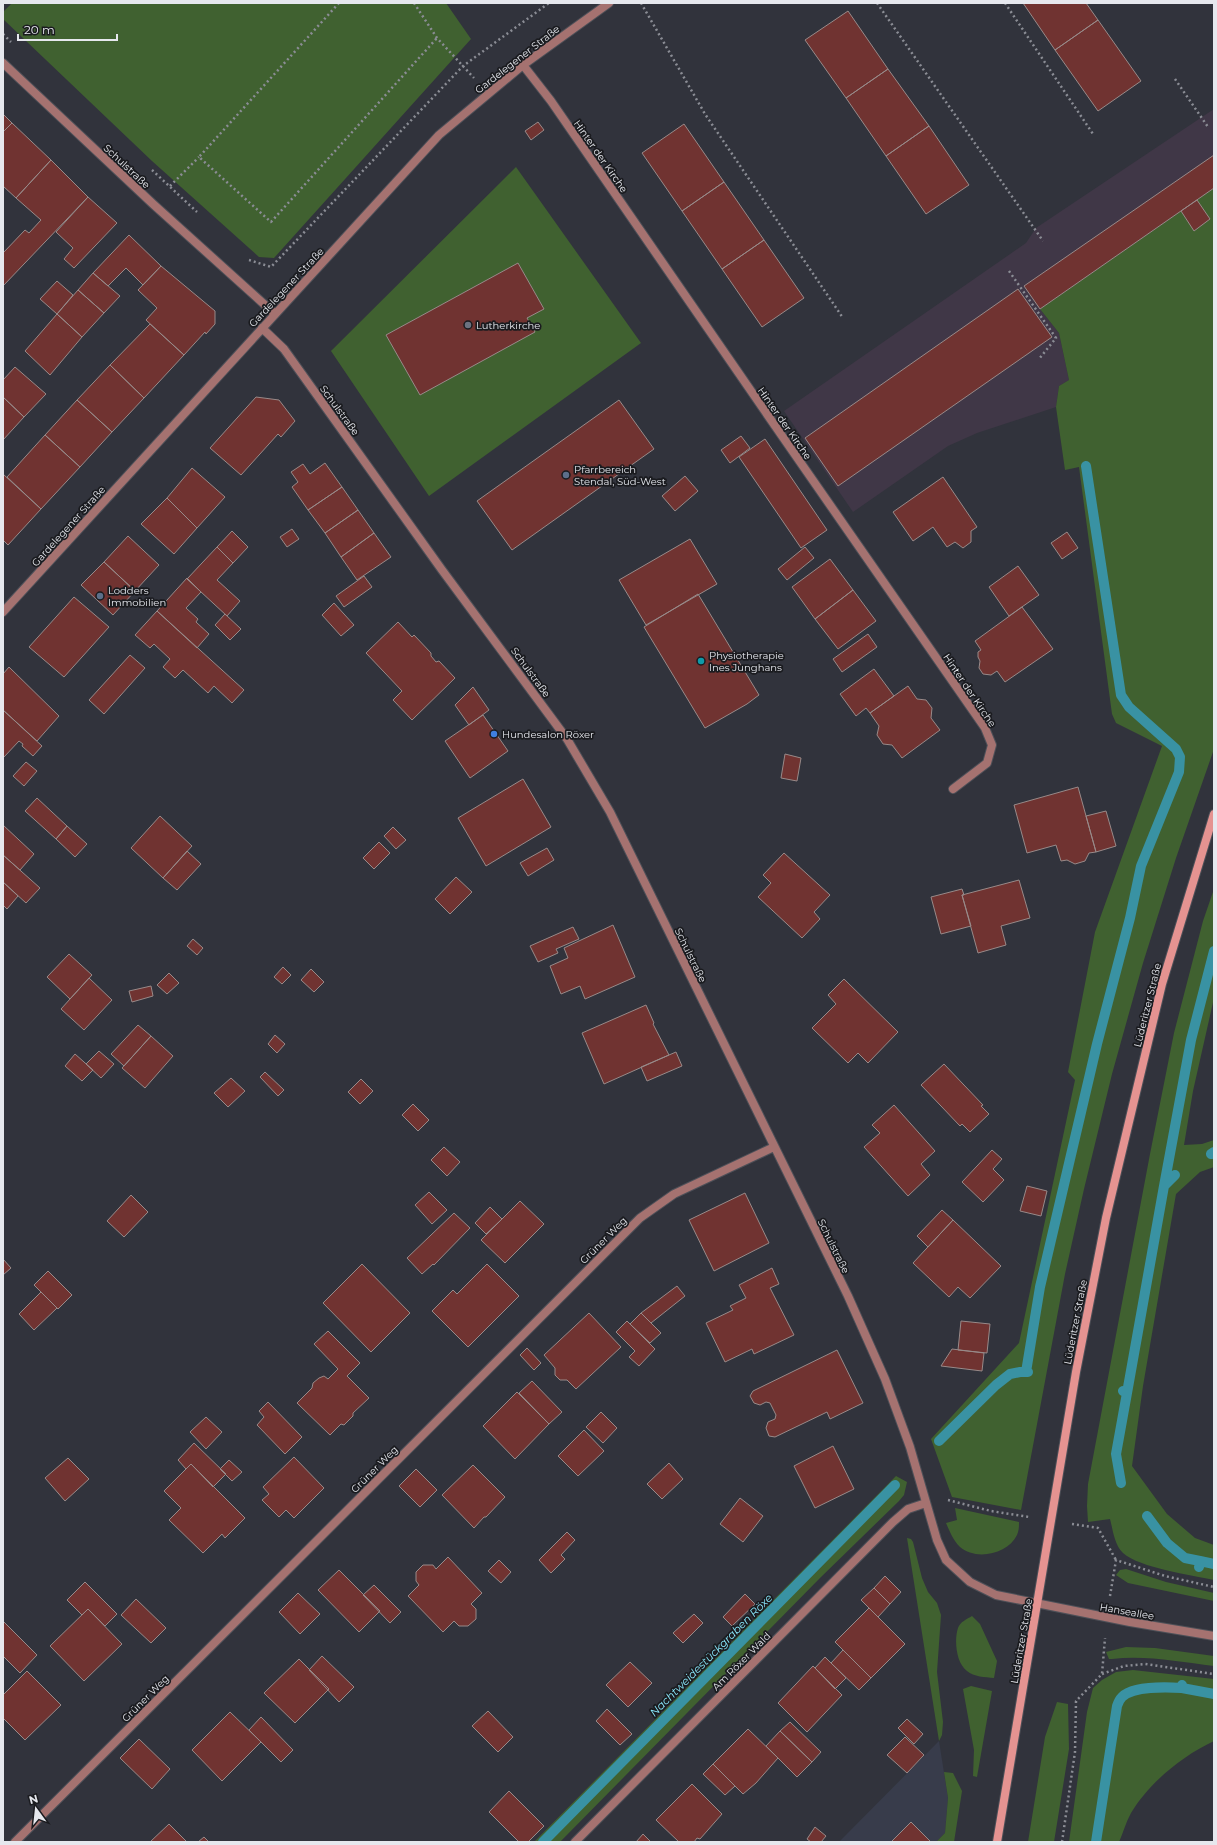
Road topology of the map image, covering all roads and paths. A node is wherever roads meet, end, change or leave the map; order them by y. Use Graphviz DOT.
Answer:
graph roads {
  1 [pos="339,3"];
  2 [pos="414,3"];
  3 [pos="549,3"];
  4 [pos="609,3"];
  5 [pos="641,3"];
  6 [pos="877,3"];
  7 [pos="1005,3"];
  8 [pos="3,34"];
  9 [pos="437,38"];
  10 [pos="14,45"];
  11 [pos="3,63"];
  12 [pos="523,65"];
  13 [pos="463,66"];
  14 [pos="1175,79"];
  15 [pos="488,93"];
  16 [pos="1208,127"];
  17 [pos="1093,134"];
  18 [pos="198,156"];
  19 [pos="146,165"];
  20 [pos="170,186"];
  21 [pos="153,204"];
  22 [pos="198,212"];
  23 [pos="1043,241"];
  24 [pos="248,260"];
  25 [pos="1009,271"];
  26 [pos="275,314"];
  27 [pos="843,318"];
  28 [pos="262,328"];
  29 [pos="1039,359"];
  30 [pos="3,612"];
  31 [pos="953,789"];
  32 [pos="1214,814"];
  33 [pos="774,1147"];
  34 [pos="926,1503"];
  35 [pos="1214,1587"];
  36 [pos="1037,1604"];
  37 [pos="1106,1618"];
  38 [pos="1214,1636"];
  39 [pos="1102,1674"];
  40 [pos="1214,1674"];
  41 [pos="15,1842"];
  42 [pos="575,1842"];
  43 [pos="998,1842"];
  44 [pos="1062,1842"];
  1 -- 18 [label="path"];
  2 -- 9 [label="path"];
  3 -- 13 [label="path"];
  4 -- 12 [label="street, Gardelegener Straße"];
  5 -- 27 [label="path"];
  6 -- 23 [label="path"];
  7 -- 17 [label="path"];
  8 -- 10 [label="path"];
  9 -- 13 [label="path"];
  9 -- 18 [label="path"];
  11 -- 21 [label="street, Schulstraße"];
  12 -- 15 [label="street, Gardelegener Straße"];
  12 -- 31 [label="street, Hinter der Kirche"];
  13 -- 15 [label="path"];
  13 -- 24 [label="path"];
  14 -- 16 [label="path"];
  15 -- 26 [label="street, Gardelegener Straße"];
  18 -- 20 [label="path"];
  19 -- 20 [label="path"];
  20 -- 21 [label="path"];
  20 -- 22 [label="path"];
  21 -- 26 [label="street, Schulstraße"];
  25 -- 29 [label="path"];
  26 -- 28 [label="street, Gardelegener Straße"];
  28 -- 30 [label="street, Gardelegener Straße"];
  28 -- 33 [label="street, Schulstraße"];
  32 -- 36 [label="main road, Lüderitzer Straße"];
  33 -- 34 [label="street, Schulstraße"];
  33 -- 41 [label="street, Grüner Weg"];
  34 -- 36 [label="street, Schulstraße"];
  34 -- 42 [label="street, Am Röxer Wald"];
  35 -- 37 [label="path"];
  36 -- 37 [label="street, Hanseallee"];
  36 -- 43 [label="main road, Lüderitzer Straße"];
  37 -- 38 [label="street, Hanseallee"];
  37 -- 39 [label="path"];
  39 -- 40 [label="path"];
  39 -- 44 [label="path"];
}
